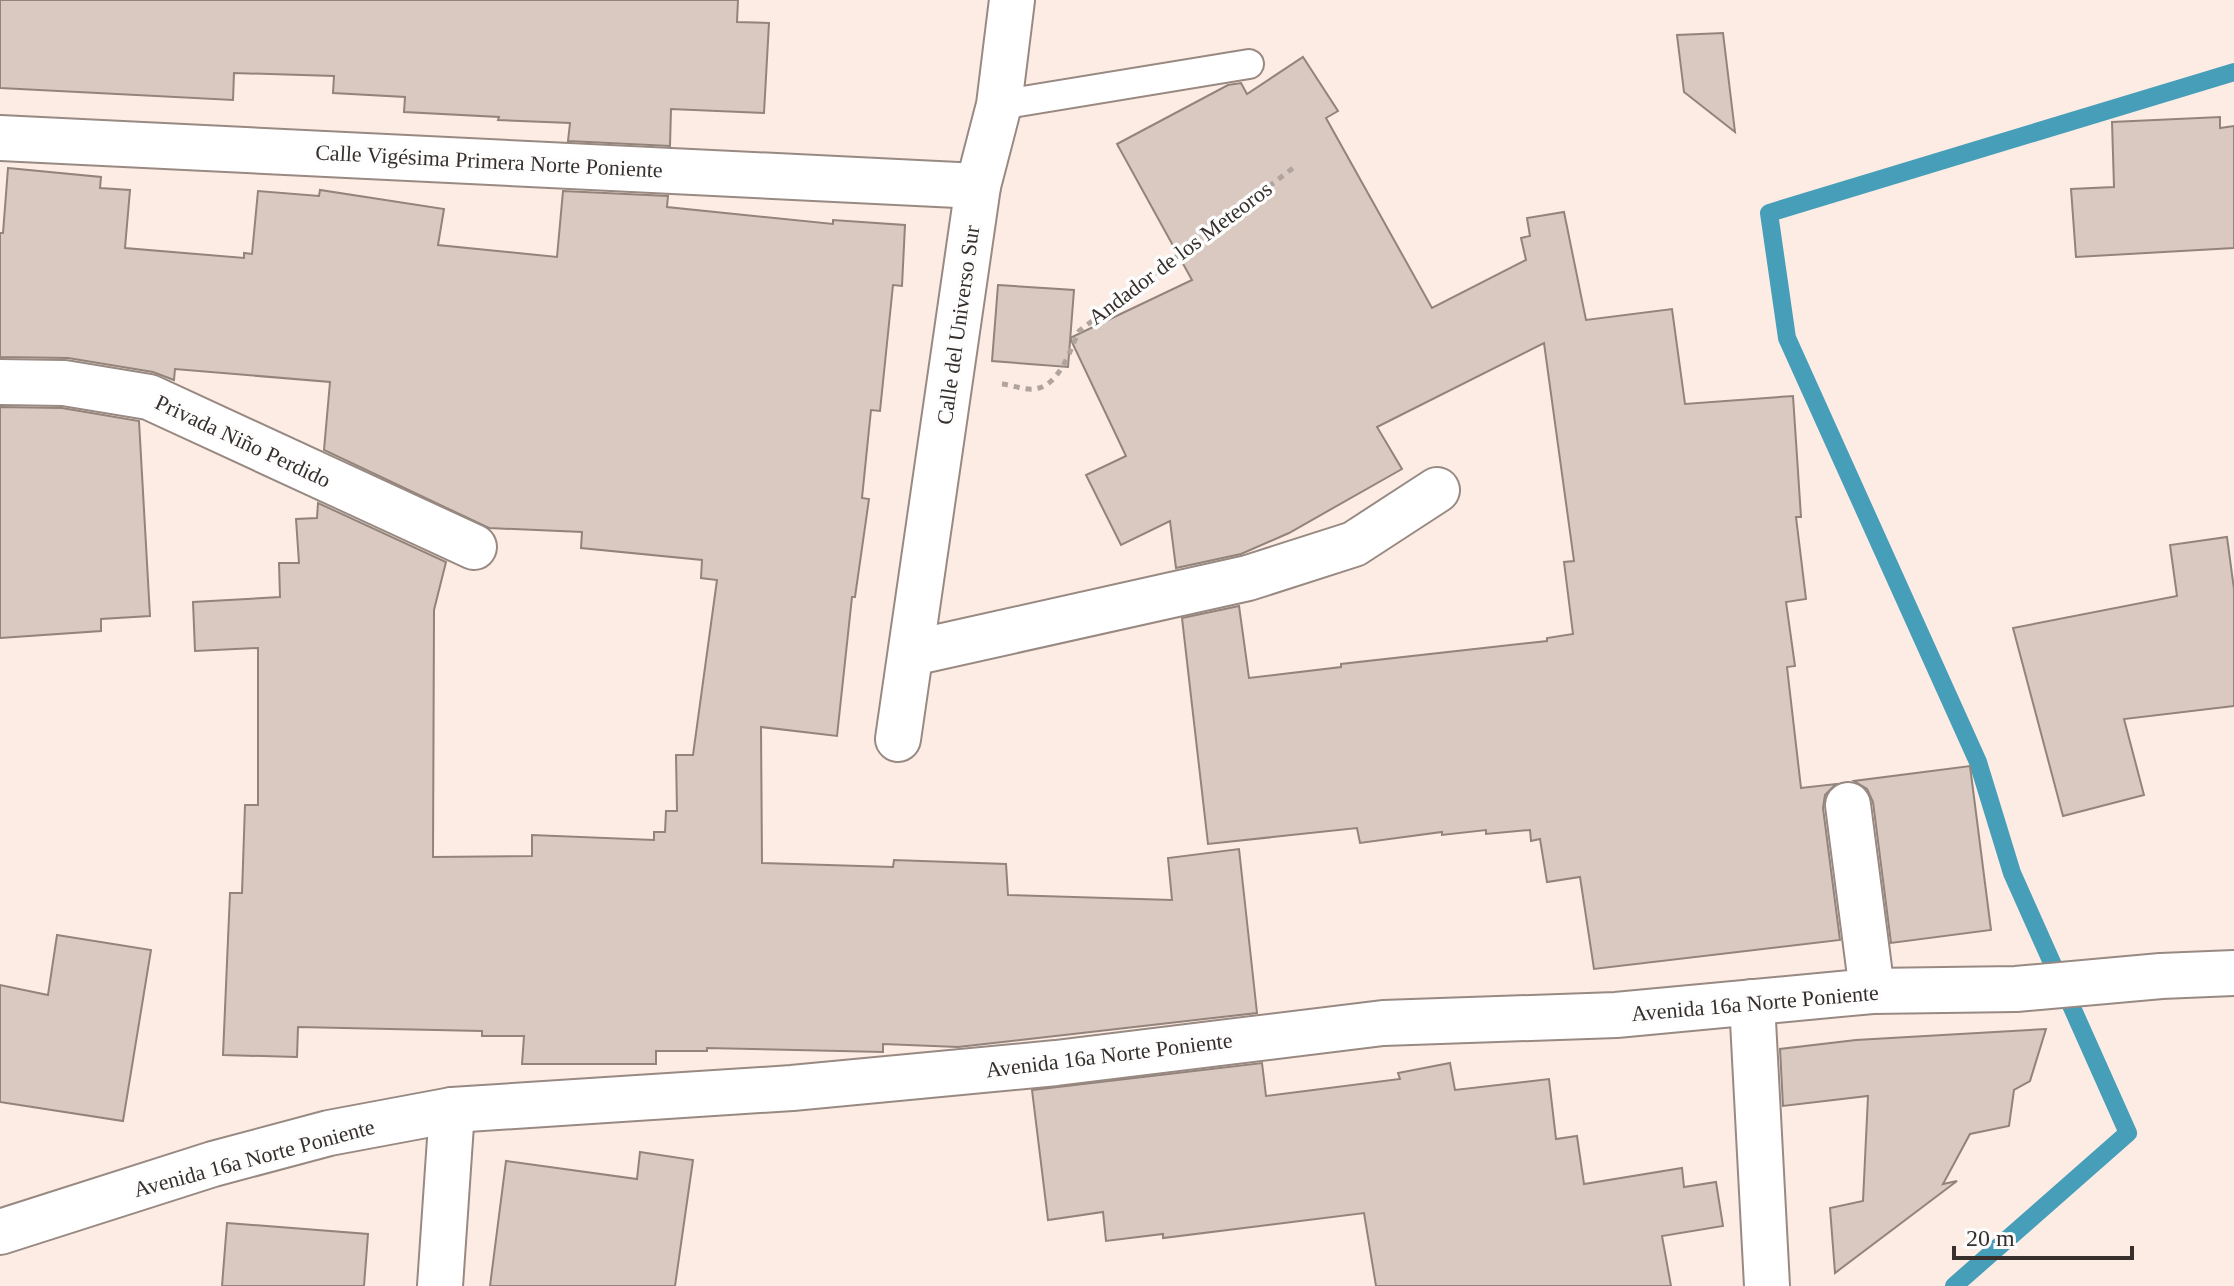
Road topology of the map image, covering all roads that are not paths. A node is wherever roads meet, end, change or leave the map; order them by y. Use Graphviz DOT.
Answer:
graph roads {
  1 [pos="1012,0"];
  2 [pos="1249,64"];
  3 [pos="999,105"];
  4 [pos="0,138"];
  5 [pos="978,186"];
  6 [pos="0,382"];
  7 [pos="1437,490"];
  8 [pos="474,547"];
  9 [pos="912,653"];
  10 [pos="898,739"];
  11 [pos="1848,805"];
  12 [pos="2234,973"];
  13 [pos="1872,991"];
  14 [pos="1752,1002"];
  15 [pos="452,1110"];
  16 [pos="0,1232"];
  17 [pos="440,1286"];
  18 [pos="1767,1286"];
  1 -- 3 [label="street, Calle del Universo Sur"];
  2 -- 3 [label="lane"];
  3 -- 5 [label="street, Calle del Universo Sur"];
  4 -- 5 [label="street, Calle Vigésima Primera Norte Poniente"];
  5 -- 9 [label="street, Calle del Universo Sur"];
  6 -- 8 [label="street, Privada Niño Perdido"];
  7 -- 9 [label="street"];
  9 -- 10 [label="street, Calle del Universo Sur"];
  11 -- 13 [label="street"];
  12 -- 13 [label="street, Avenida 16a Norte Poniente"];
  13 -- 14 [label="street, Avenida 16a Norte Poniente"];
  14 -- 15 [label="street, Avenida 16a Norte Poniente"];
  14 -- 18 [label="street"];
  15 -- 16 [label="street, Avenida 16a Norte Poniente"];
  15 -- 17 [label="street"];
}
